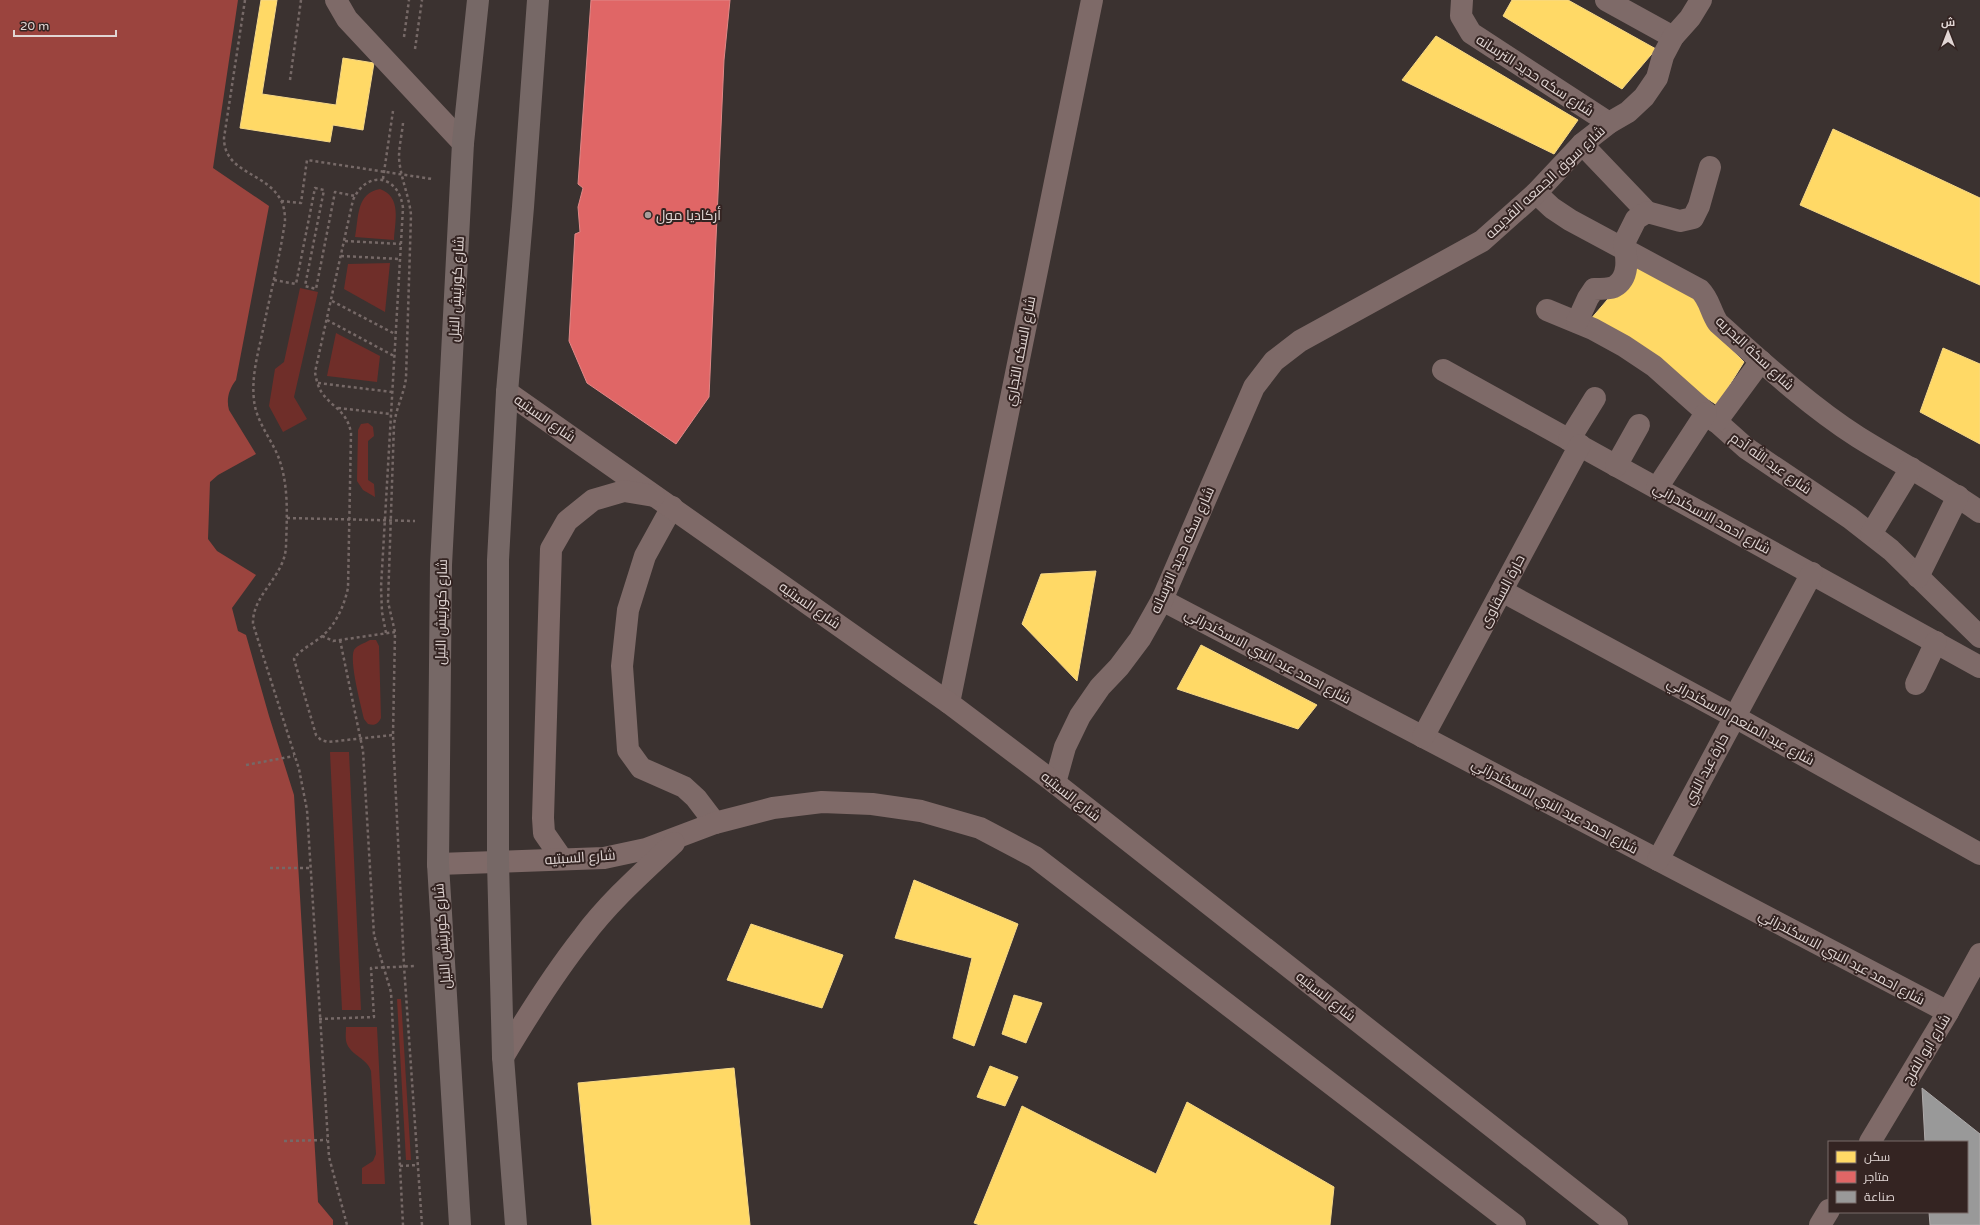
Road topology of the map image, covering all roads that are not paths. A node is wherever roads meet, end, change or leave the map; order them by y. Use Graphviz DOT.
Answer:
graph roads {
  1 [pos="336,0"];
  2 [pos="478,0"];
  3 [pos="538,0"];
  4 [pos="1092,0"];
  5 [pos="1462,0"];
  6 [pos="1606,0"];
  7 [pos="1701,0"];
  8 [pos="1673,37"];
  9 [pos="1609,123"];
  10 [pos="463,143"];
  11 [pos="1582,144"];
  12 [pos="1710,167"];
  13 [pos="1536,193"];
  14 [pos="1647,212"];
  15 [pos="1625,249"];
  16 [pos="1547,310"];
  17 [pos="1577,322"];
  18 [pos="1300,341"];
  19 [pos="1761,361"];
  20 [pos="1443,370"];
  21 [pos="507,392"];
  22 [pos="1595,398"];
  23 [pos="1711,417"];
  24 [pos="1640,425"];
  25 [pos="1575,442"];
  26 [pos="1616,466"];
  27 [pos="1910,468"];
  28 [pos="1657,488"];
  29 [pos="1958,496"];
  30 [pos="664,502"];
  31 [pos="1980,512"];
  32 [pos="1871,534"];
  33 [pos="1812,573"];
  34 [pos="1918,576"];
  35 [pos="1502,591"];
  36 [pos="1162,600"];
  37 [pos="1980,637"];
  38 [pos="1936,642"];
  39 [pos="1980,667"];
  40 [pos="1916,684"];
  41 [pos="949,703"];
  42 [pos="1735,717"];
  43 [pos="1423,737"];
  44 [pos="1055,783"];
  45 [pos="715,823"];
  46 [pos="685,833"];
  47 [pos="1980,854"];
  48 [pos="562,859"];
  49 [pos="1658,860"];
  50 [pos="498,862"];
  51 [pos="438,864"];
  52 [pos="1980,954"];
  53 [pos="1948,1012"];
  54 [pos="503,1057"];
  55 [pos="1871,1141"];
  56 [pos="1828,1212"];
  57 [pos="460,1225"];
  58 [pos="516,1225"];
  59 [pos="1515,1225"];
  60 [pos="1617,1225"];
  61 [pos="1820,1225"];
  1 -- 10 [label="street"];
  2 -- 10 [label="highway, شارع كورنيش النيل"];
  3 -- 21 [label="highway"];
  4 -- 41 [label="street, شارع السكه التجاري"];
  5 -- 9 [label="street, شارع سكه حديد الترسانه"];
  6 -- 8 [label="street"];
  7 -- 8 [label="street, شارع سوق الجمعه القديمه"];
  8 -- 9 [label="street, شارع سوق الجمعه القديمه"];
  9 -- 11 [label="street, شارع سوق الجمعه القديمه"];
  10 -- 51 [label="highway, شارع كورنيش النيل"];
  11 -- 13 [label="street, شارع سوق الجمعه القديمه"];
  11 -- 14 [label="street"];
  12 -- 14 [label="street"];
  13 -- 15 [label="street, شارع سكة البحريه"];
  13 -- 18 [label="street, شارع سوق الجمعه القديمه"];
  14 -- 15 [label="street"];
  15 -- 17 [label="street"];
  15 -- 19 [label="street, شارع سكة البحريه"];
  16 -- 17 [label="street, شارع عبد الله آدم"];
  17 -- 23 [label="street, شارع عبد الله آدم"];
  18 -- 36 [label="street, شارع سكه حديد الترسانه"];
  19 -- 23 [label="street"];
  19 -- 27 [label="street, شارع سكة البحريه"];
  20 -- 25 [label="street, شارع احمد الاسكندراني"];
  21 -- 30 [label="main road, شارع السبتيه"];
  21 -- 50 [label="highway"];
  22 -- 25 [label="street, حارة السقاوى"];
  23 -- 28 [label="street"];
  23 -- 32 [label="street, شارع عبد الله آدم"];
  24 -- 26 [label="street"];
  25 -- 26 [label="street, شارع احمد الاسكندراني"];
  25 -- 35 [label="street, حارة السقاوى"];
  26 -- 28 [label="street, شارع احمد الاسكندراني"];
  27 -- 29 [label="street, شارع سكة البحريه"];
  27 -- 32 [label="street"];
  28 -- 33 [label="street, شارع احمد الاسكندراني"];
  29 -- 31 [label="street, شارع سكة البحريه"];
  29 -- 34 [label="street"];
  30 -- 41 [label="main road, شارع السبتيه"];
  30 -- 45 [label="street"];
  30 -- 48 [label="main road"];
  32 -- 34 [label="street, شارع عبد الله آدم"];
  33 -- 38 [label="street, شارع احمد الاسكندراني"];
  33 -- 42 [label="street, حارة عبد النبي"];
  34 -- 37 [label="street, شارع عبد الله آدم"];
  35 -- 42 [label="street, شارع عبد المنعم الاسكندراني"];
  35 -- 43 [label="street, حارة السقاوى"];
  36 -- 43 [label="street, شارع احمد عبد النبي الاسكندراني"];
  36 -- 44 [label="street, شارع سكه حديد الترسانه"];
  38 -- 39 [label="street, شارع احمد الاسكندراني"];
  38 -- 40 [label="street"];
  41 -- 44 [label="main road, شارع السبتيه"];
  42 -- 47 [label="street, شارع عبد المنعم الاسكندراني"];
  42 -- 49 [label="street, حارة عبد النبي"];
  43 -- 49 [label="street, شارع احمد عبد النبي الاسكندراني"];
  44 -- 60 [label="main road, شارع السبتيه"];
  45 -- 46 [label="main road, شارع السبتيه"];
  45 -- 59 [label="main road, شارع السبتيه"];
  46 -- 48 [label="main road, شارع السبتيه"];
  46 -- 54 [label="main road"];
  48 -- 50 [label="main road, شارع السبتيه"];
  49 -- 53 [label="street, شارع احمد عبد النبي الاسكندراني"];
  50 -- 51 [label="main road, شارع السبتيه"];
  50 -- 54 [label="highway"];
  51 -- 57 [label="highway, شارع كورنيش النيل"];
  52 -- 53 [label="main road, شارع ابو الفرج"];
  53 -- 55 [label="main road, شارع ابو الفرج"];
  54 -- 58 [label="highway"];
  56 -- 61 [label="main road"];
}
